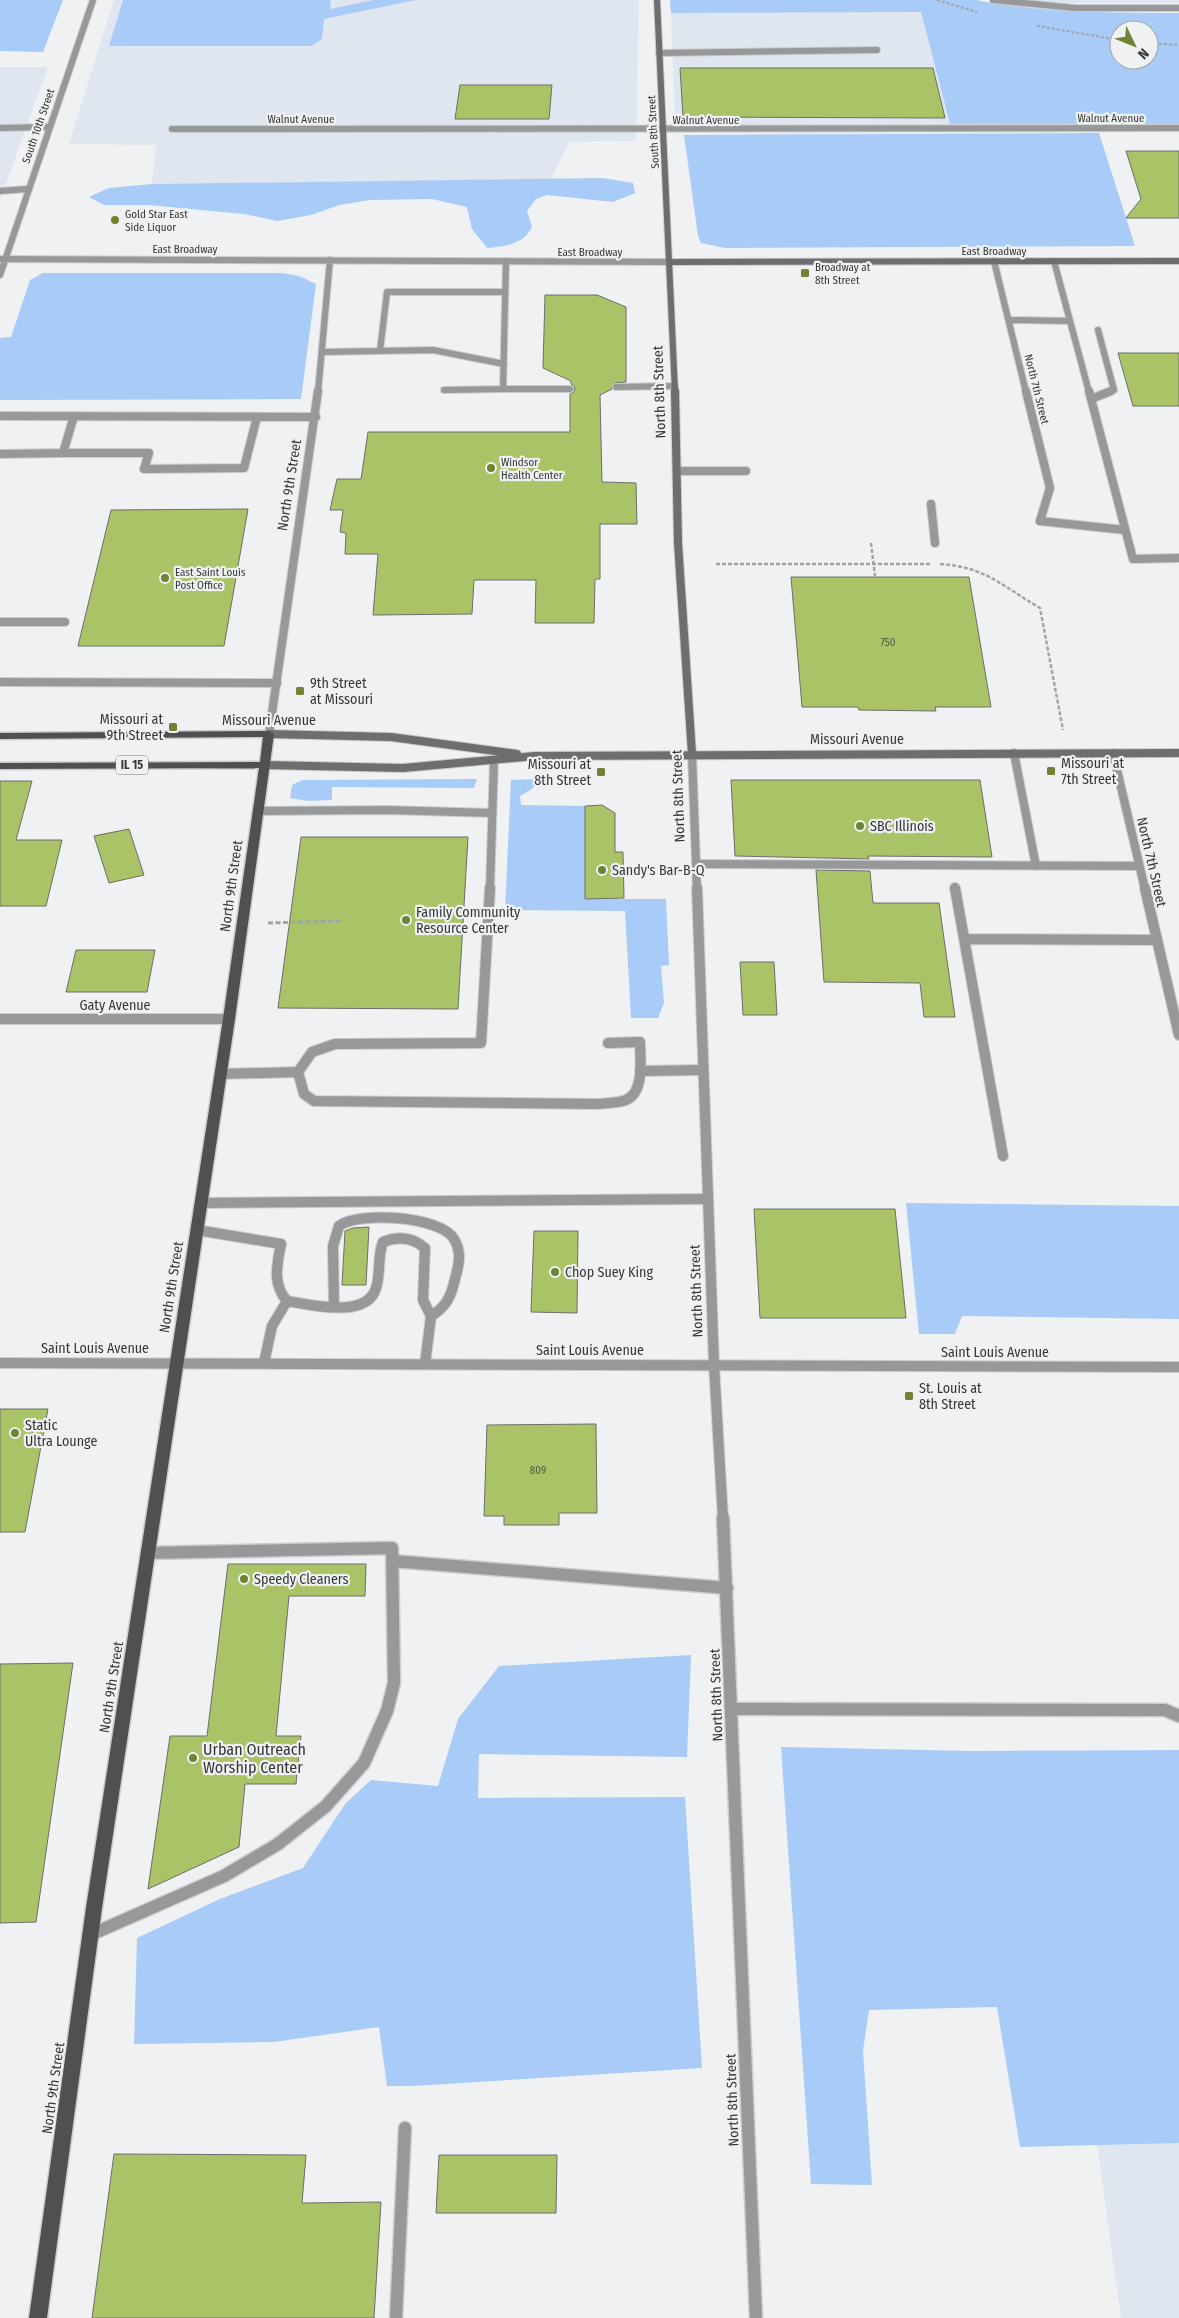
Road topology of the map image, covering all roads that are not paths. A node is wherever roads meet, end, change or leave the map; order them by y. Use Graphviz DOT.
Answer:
graph roads {
  1 [pos="93,0"];
  2 [pos="657,0"];
  3 [pos="993,0"];
  4 [pos="1179,8"];
  5 [pos="877,50"];
  6 [pos="659,54"];
  7 [pos="48,127"];
  8 [pos="0,128"];
  9 [pos="1179,128"];
  10 [pos="172,129"];
  11 [pos="662,130"];
  12 [pos="28,189"];
  13 [pos="0,191"];
  14 [pos="3,259"];
  15 [pos="330,260"];
  16 [pos="506,261"];
  17 [pos="994,261"];
  18 [pos="1054,261"];
  19 [pos="670,262"];
  20 [pos="1179,262"];
  21 [pos="0,275"];
  22 [pos="505,292"];
  23 [pos="1009,320"];
  24 [pos="1070,321"];
  25 [pos="1098,330"];
  26 [pos="380,351"];
  27 [pos="322,352"];
  28 [pos="504,364"];
  29 [pos="675,386"];
  30 [pos="616,387"];
  31 [pos="570,388"];
  32 [pos="444,390"];
  33 [pos="503,390"];
  34 [pos="1091,398"];
  35 [pos="0,416"];
  36 [pos="74,416"];
  37 [pos="257,417"];
  38 [pos="316,417"];
  39 [pos="63,453"];
  40 [pos="0,454"];
  41 [pos="677,471"];
  42 [pos="746,471"];
  43 [pos="931,504"];
  44 [pos="1125,530"];
  45 [pos="935,543"];
  46 [pos="1179,558"];
  47 [pos="0,622"];
  48 [pos="65,622"];
  49 [pos="0,682"];
  50 [pos="277,682"];
  51 [pos="269,734"];
  52 [pos="0,736"];
  53 [pos="1014,753"];
  54 [pos="1113,753"];
  55 [pos="1179,753"];
  56 [pos="692,754"];
  57 [pos="536,756"];
  58 [pos="494,760"];
  59 [pos="264,765"];
  60 [pos="0,766"];
  61 [pos="257,811"];
  62 [pos="492,812"];
  63 [pos="696,864"];
  64 [pos="1036,866"];
  65 [pos="1139,866"];
  66 [pos="955,888"];
  67 [pos="964,939"];
  68 [pos="1157,940"];
  69 [pos="0,1019"];
  70 [pos="229,1020"];
  71 [pos="1179,1035"];
  72 [pos="608,1043"];
  73 [pos="703,1070"];
  74 [pos="640,1071"];
  75 [pos="298,1072"];
  76 [pos="220,1074"];
  77 [pos="1003,1156"];
  78 [pos="707,1199"];
  79 [pos="201,1202"];
  80 [pos="197,1230"];
  81 [pos="287,1301"];
  82 [pos="334,1307"];
  83 [pos="431,1316"];
  84 [pos="0,1363"];
  85 [pos="176,1363"];
  86 [pos="264,1364"];
  87 [pos="425,1364"];
  88 [pos="714,1365"];
  89 [pos="1179,1367"];
  90 [pos="147,1553"];
  91 [pos="393,1561"];
  92 [pos="727,1588"];
  93 [pos="731,1709"];
  94 [pos="1179,1716"];
  95 [pos="90,1935"];
  96 [pos="404,2128"];
  97 [pos="38,2318"];
  98 [pos="396,2318"];
  99 [pos="756,2318"];
  1 -- 7 [label="street, South 10th Street"];
  2 -- 6 [label="main road, South 8th Street"];
  3 -- 4 [label="street"];
  5 -- 6 [label="street"];
  6 -- 11 [label="main road, South 8th Street"];
  7 -- 8 [label="street"];
  7 -- 12 [label="street, South 10th Street"];
  9 -- 11 [label="street, Walnut Avenue"];
  10 -- 11 [label="street, Walnut Avenue"];
  11 -- 19 [label="main road, South 8th Street"];
  12 -- 13 [label="street"];
  12 -- 14 [label="street, South 10th Street"];
  14 -- 15 [label="street, East Broadway"];
  14 -- 21 [label="street, South 10th Street"];
  15 -- 16 [label="street, East Broadway"];
  15 -- 27 [label="street, North 9th Street"];
  16 -- 19 [label="street, East Broadway"];
  16 -- 22 [label="street"];
  17 -- 18 [label="main road, East Broadway"];
  17 -- 19 [label="main road, East Broadway"];
  17 -- 23 [label="street, North 7th Street"];
  18 -- 20 [label="main road, East Broadway"];
  18 -- 24 [label="street"];
  19 -- 29 [label="main road, North 8th Street"];
  22 -- 26 [label="street"];
  22 -- 28 [label="street"];
  23 -- 24 [label="street"];
  23 -- 44 [label="street, North 7th Street"];
  24 -- 34 [label="street"];
  25 -- 34 [label="street"];
  26 -- 27 [label="street"];
  26 -- 28 [label="street"];
  27 -- 38 [label="street, North 9th Street"];
  28 -- 33 [label="street"];
  29 -- 30 [label="street"];
  29 -- 41 [label="main road, North 8th Street"];
  31 -- 33 [label="street"];
  32 -- 33 [label="street"];
  34 -- 44 [label="street"];
  35 -- 36 [label="street"];
  36 -- 37 [label="street"];
  36 -- 39 [label="street"];
  37 -- 38 [label="street"];
  37 -- 39 [label="street"];
  38 -- 50 [label="street, North 9th Street"];
  39 -- 40 [label="street"];
  41 -- 42 [label="street"];
  41 -- 56 [label="main road, North 8th Street"];
  43 -- 45 [label="street"];
  44 -- 46 [label="street"];
  47 -- 48 [label="street"];
  49 -- 50 [label="street"];
  50 -- 51 [label="street, North 9th Street"];
  51 -- 52 [label="main road, Missouri Avenue"];
  51 -- 57 [label="main road, Missouri Avenue"];
  51 -- 59 [label="main road, North 9th Street"];
  53 -- 54 [label="main road, Missouri Avenue"];
  53 -- 56 [label="main road, Missouri Avenue"];
  53 -- 64 [label="street"];
  54 -- 55 [label="main road, Missouri Avenue"];
  54 -- 65 [label="street, North 7th Street"];
  56 -- 57 [label="main road, Missouri Avenue"];
  56 -- 63 [label="street, North 8th Street"];
  57 -- 58 [label="main road, Missouri Avenue"];
  58 -- 59 [label="main road, Missouri Avenue"];
  58 -- 62 [label="street"];
  59 -- 60 [label="main road, Missouri Avenue / IL 15"];
  59 -- 61 [label="main road, North 9th Street"];
  61 -- 62 [label="street"];
  61 -- 70 [label="main road, North 9th Street"];
  62 -- 75 [label="street"];
  63 -- 64 [label="street"];
  63 -- 73 [label="street, North 8th Street"];
  64 -- 65 [label="street"];
  65 -- 68 [label="street, North 7th Street"];
  66 -- 67 [label="street"];
  67 -- 68 [label="street"];
  67 -- 77 [label="street"];
  68 -- 71 [label="street, North 7th Street"];
  69 -- 70 [label="street, Gaty Avenue"];
  70 -- 76 [label="main road, North 9th Street"];
  72 -- 74 [label="street"];
  73 -- 74 [label="street"];
  73 -- 78 [label="street, North 8th Street"];
  74 -- 75 [label="street"];
  75 -- 76 [label="street"];
  76 -- 79 [label="main road, North 9th Street"];
  78 -- 79 [label="street"];
  78 -- 88 [label="street, North 8th Street"];
  79 -- 80 [label="main road, North 9th Street"];
  80 -- 81 [label="street"];
  80 -- 85 [label="main road, North 9th Street"];
  81 -- 82 [label="street"];
  81 -- 86 [label="street"];
  82 -- 83 [label="street"];
  82 -- 83 [label="street"];
  83 -- 87 [label="street"];
  84 -- 85 [label="street, Saint Louis Avenue"];
  85 -- 86 [label="street, Saint Louis Avenue"];
  85 -- 90 [label="main road, North 9th Street"];
  86 -- 87 [label="street, Saint Louis Avenue"];
  87 -- 88 [label="street, Saint Louis Avenue"];
  88 -- 89 [label="street, Saint Louis Avenue"];
  88 -- 92 [label="street, North 8th Street"];
  90 -- 91 [label="street"];
  90 -- 95 [label="main road, North 9th Street"];
  91 -- 92 [label="street"];
  91 -- 95 [label="street"];
  92 -- 93 [label="street, North 8th Street"];
  93 -- 94 [label="street"];
  93 -- 99 [label="street, North 8th Street"];
  95 -- 97 [label="main road, North 9th Street"];
  96 -- 98 [label="street"];
}
